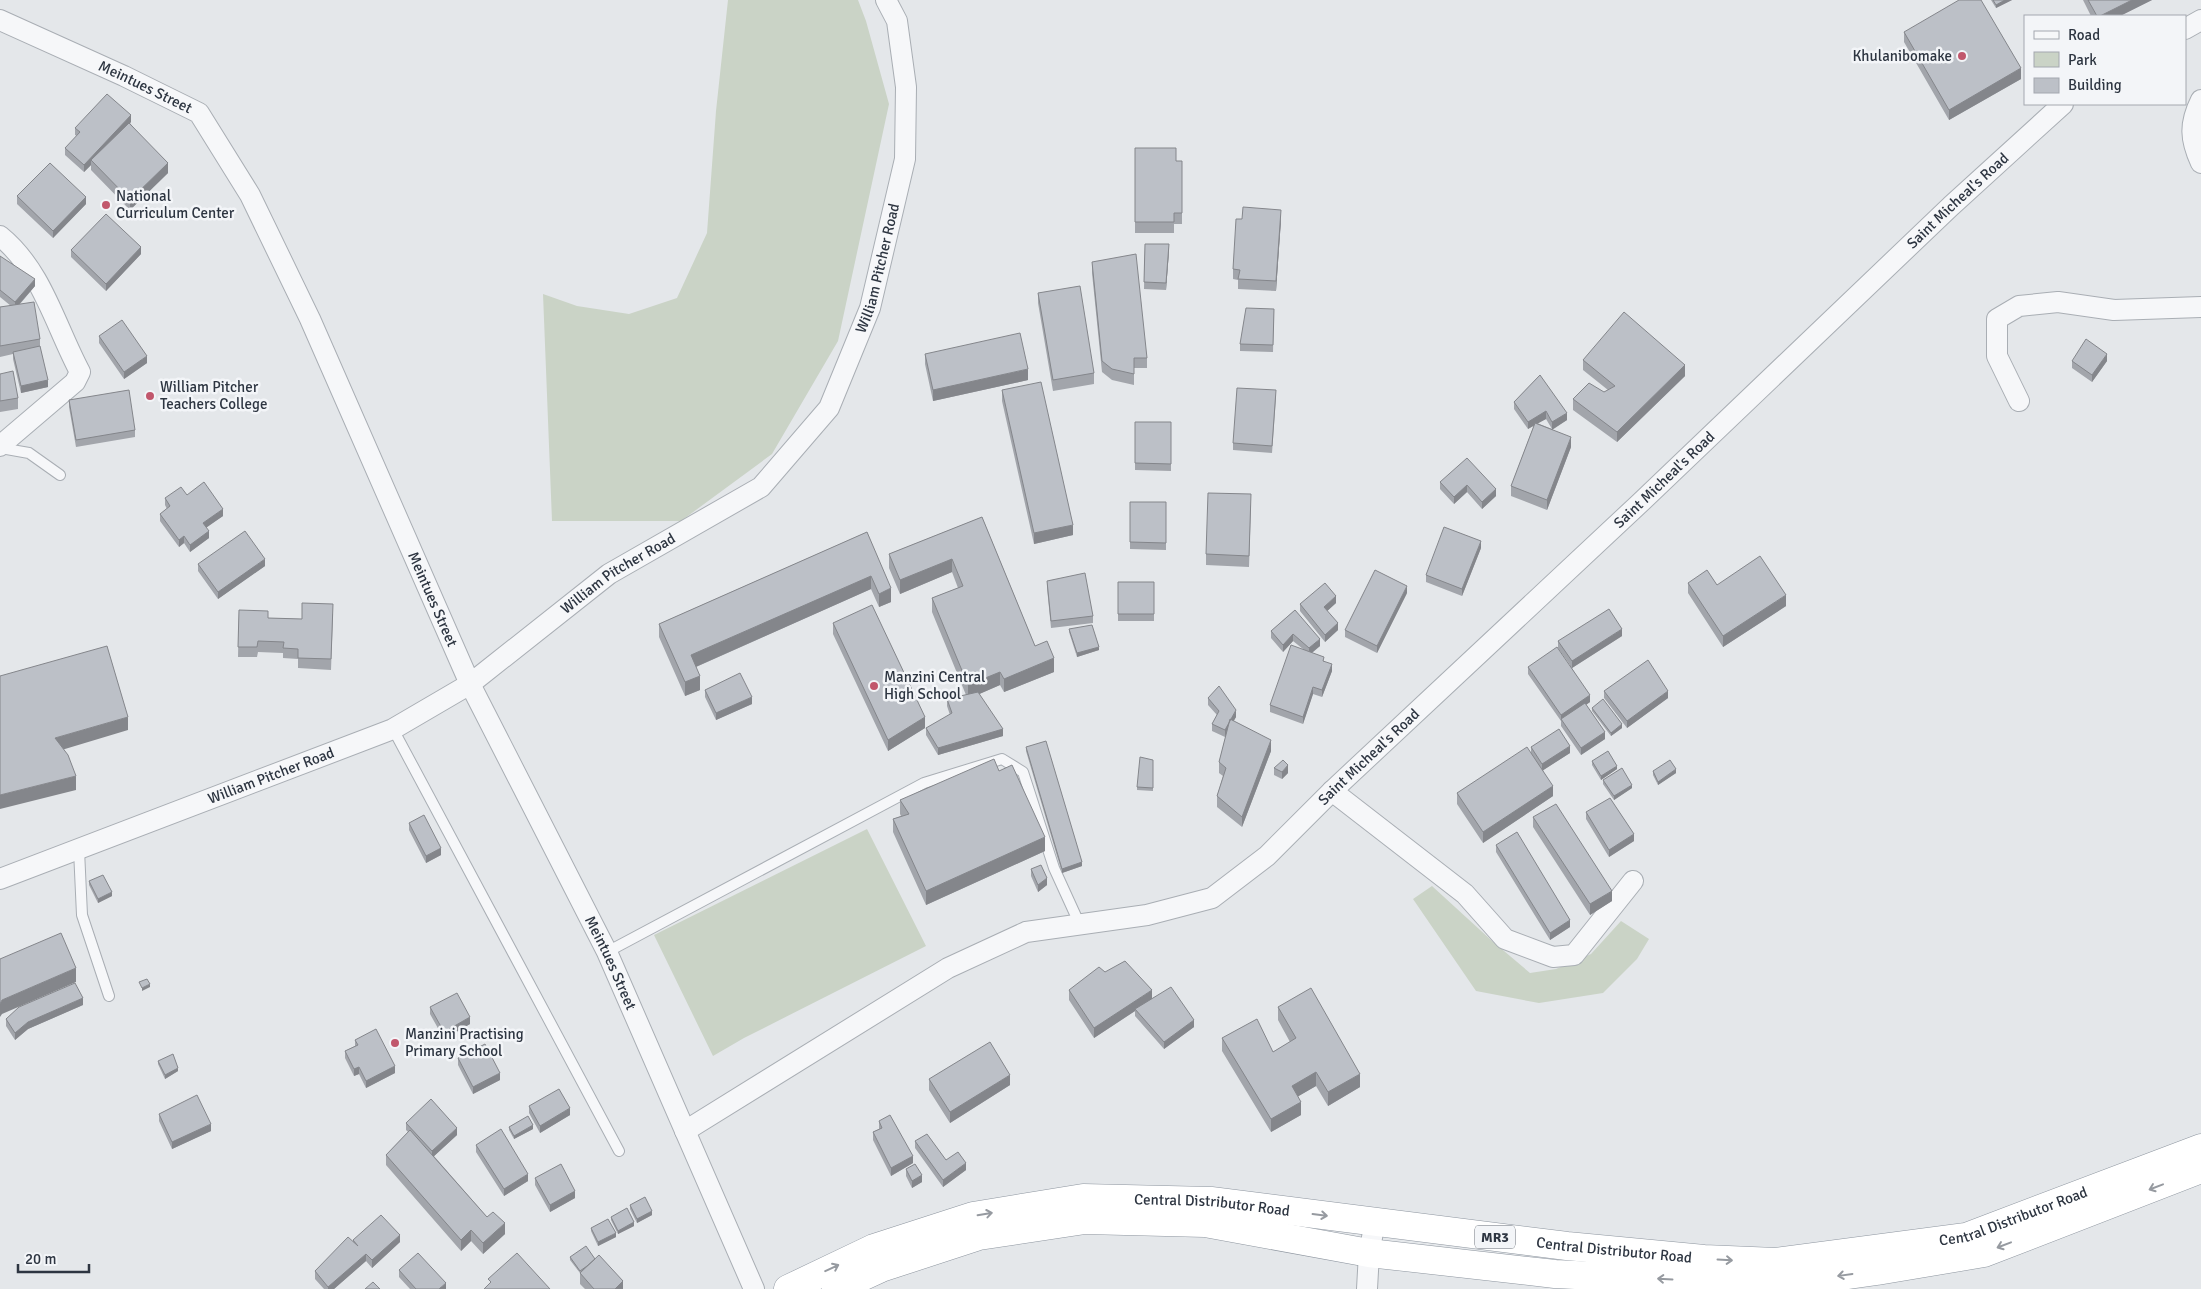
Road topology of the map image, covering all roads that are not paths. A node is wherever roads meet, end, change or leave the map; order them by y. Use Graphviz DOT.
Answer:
graph roads {
  1 [pos="886,0"];
  2 [pos="0,20"];
  3 [pos="2201,20"];
  4 [pos="2186,28"];
  5 [pos="2201,100"];
  6 [pos="2062,105"];
  7 [pos="2201,163"];
  8 [pos="0,236"];
  9 [pos="2201,307"];
  10 [pos="2019,401"];
  11 [pos="0,447"];
  12 [pos="60,475"];
  13 [pos="470,684"];
  14 [pos="393,729"];
  15 [pos="1332,791"];
  16 [pos="79,850"];
  17 [pos="0,879"];
  18 [pos="1633,881"];
  19 [pos="1080,924"];
  20 [pos="607,952"];
  21 [pos="109,996"];
  22 [pos="685,1131"];
  23 [pos="2201,1148"];
  24 [pos="620,1151"];
  25 [pos="2201,1169"];
  26 [pos="1375,1222"];
  27 [pos="1369,1253"];
  28 [pos="754,1289"];
  29 [pos="788,1289"];
  30 [pos="836,1289"];
  31 [pos="1367,1289"];
  1 -- 13 [label="street, William Pitcher Road"];
  2 -- 13 [label="street, Meintues Street"];
  3 -- 4 [label="street"];
  5 -- 7 [label="street"];
  6 -- 15 [label="street, Saint Micheal's Road"];
  8 -- 11 [label="street"];
  9 -- 10 [label="street"];
  11 -- 12 [label="lane"];
  13 -- 14 [label="street, William Pitcher Road"];
  13 -- 20 [label="street, Meintues Street"];
  14 -- 16 [label="street, William Pitcher Road"];
  14 -- 24 [label="lane"];
  15 -- 18 [label="street"];
  15 -- 19 [label="street, Saint Micheal's Road"];
  16 -- 17 [label="street, William Pitcher Road"];
  16 -- 21 [label="lane"];
  19 -- 20 [label="lane"];
  19 -- 22 [label="street, Saint Micheal's Road"];
  20 -- 22 [label="street, Meintues Street"];
  22 -- 28 [label="street, Meintues Street"];
  26 -- 23 [label="highway, Central Distributor Road / MR3, one-way"];
  25 -- 27 [label="highway, Central Distributor Road / MR3, one-way"];
  26 -- 27 [label="street"];
  29 -- 26 [label="highway, Central Distributor Road / MR3, one-way"];
  27 -- 30 [label="highway, Central Distributor Road / MR3"];
  27 -- 31 [label="street"];
}
